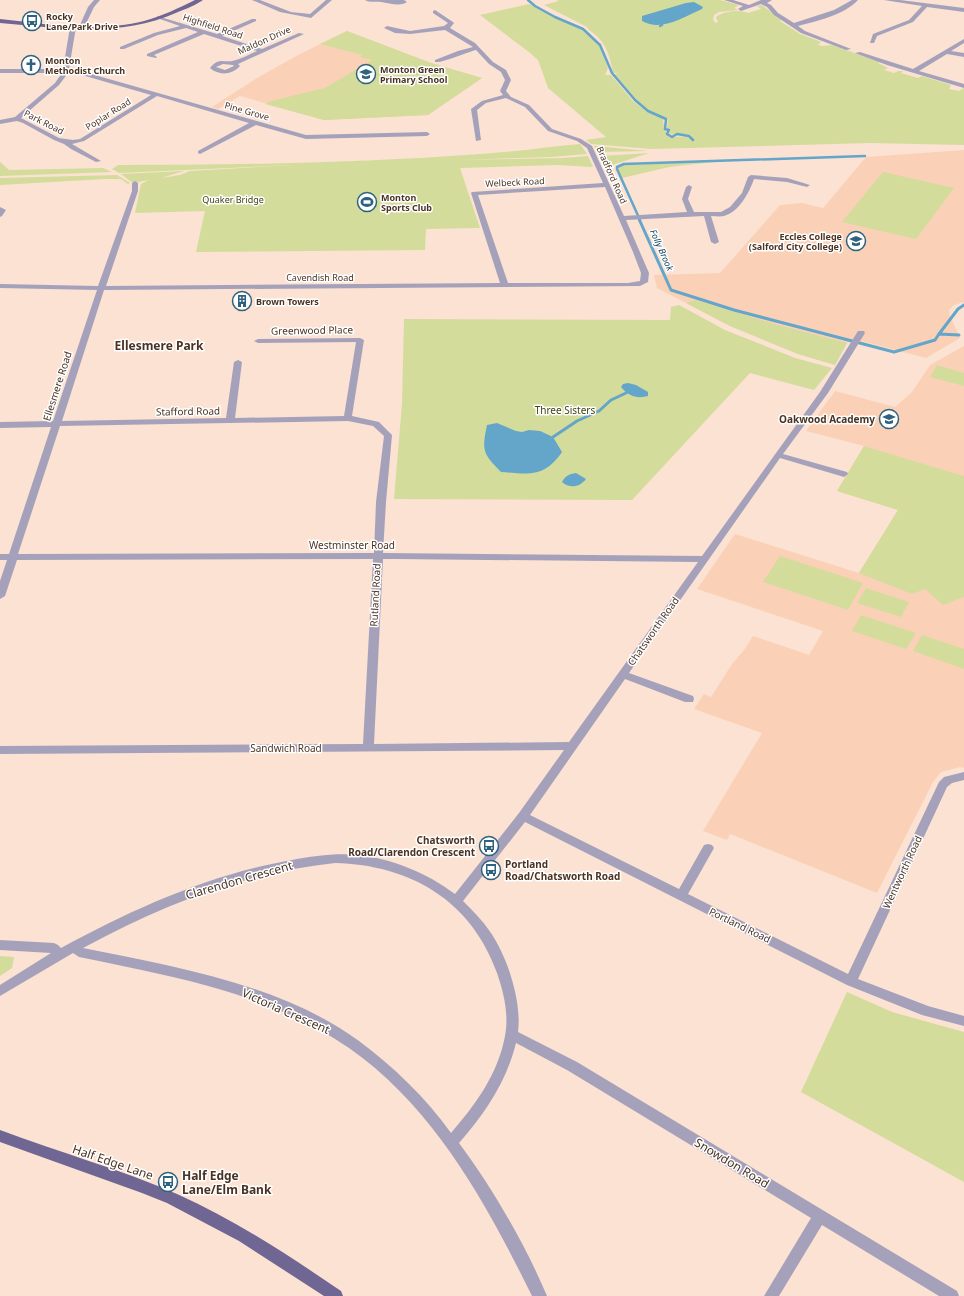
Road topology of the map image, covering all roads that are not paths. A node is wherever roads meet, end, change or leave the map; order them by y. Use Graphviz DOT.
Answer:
graph roads {
  1 [pos="97,0"];
  2 [pos="200,0"];
  3 [pos="255,0"];
  4 [pos="329,0"];
  5 [pos="368,0"];
  6 [pos="382,0"];
  7 [pos="727,0"];
  8 [pos="769,0"];
  9 [pos="855,0"];
  10 [pos="887,0"];
  11 [pos="900,1"];
  12 [pos="404,2"];
  13 [pos="761,2"];
  14 [pos="964,3"];
  15 [pos="926,5"];
  16 [pos="748,6"];
  17 [pos="740,8"];
  18 [pos="956,9"];
  19 [pos="964,10"];
  20 [pos="435,12"];
  21 [pos="159,17"];
  22 [pos="254,20"];
  23 [pos="1,22"];
  24 [pos="793,25"];
  25 [pos="186,26"];
  26 [pos="73,27"];
  27 [pos="82,27"];
  28 [pos="387,28"];
  29 [pos="446,28"];
  30 [pos="892,29"];
  31 [pos="203,32"];
  32 [pos="900,32"];
  33 [pos="301,34"];
  34 [pos="217,36"];
  35 [pos="964,41"];
  36 [pos="872,42"];
  37 [pos="477,48"];
  38 [pos="848,49"];
  39 [pos="132,51"];
  40 [pos="262,51"];
  41 [pos="946,52"];
  42 [pos="858,53"];
  43 [pos="964,55"];
  44 [pos="154,57"];
  45 [pos="437,61"];
  46 [pos="235,63"];
  47 [pos="66,70"];
  48 [pos="0,71"];
  49 [pos="914,72"];
  50 [pos="960,86"];
  51 [pos="157,94"];
  52 [pos="506,96"];
  53 [pos="17,119"];
  54 [pos="0,122"];
  55 [pos="254,123"];
  56 [pos="427,134"];
  57 [pos="478,140"];
  58 [pos="67,143"];
  59 [pos="200,152"];
  60 [pos="98,162"];
  61 [pos="135,183"];
  62 [pos="807,185"];
  63 [pos="606,186"];
  64 [pos="689,187"];
  65 [pos="0,209"];
  66 [pos="691,214"];
  67 [pos="0,215"];
  68 [pos="707,215"];
  69 [pos="621,218"];
  70 [pos="715,242"];
  71 [pos="640,284"];
  72 [pos="0,286"];
  73 [pos="505,286"];
  74 [pos="102,288"];
  75 [pos="860,335"];
  76 [pos="258,341"];
  77 [pos="238,362"];
  78 [pos="348,418"];
  79 [pos="230,421"];
  80 [pos="56,424"];
  81 [pos="376,424"];
  82 [pos="0,425"];
  83 [pos="778,455"];
  84 [pos="844,474"];
  85 [pos="377,556"];
  86 [pos="0,557"];
  87 [pos="13,557"];
  88 [pos="704,559"];
  89 [pos="0,596"];
  90 [pos="623,674"];
  91 [pos="689,698"];
  92 [pos="572,746"];
  93 [pos="368,747"];
  94 [pos="0,750"];
  95 [pos="964,776"];
  96 [pos="523,816"];
  97 [pos="708,848"];
  98 [pos="681,896"];
  99 [pos="456,901"];
  100 [pos="0,945"];
  101 [pos="74,946"];
  102 [pos="60,954"];
  103 [pos="851,981"];
  104 [pos="0,991"];
  105 [pos="964,1021"];
  106 [pos="511,1035"];
  107 [pos="0,1136"];
  108 [pos="451,1143"];
  109 [pos="820,1216"];
  110 [pos="336,1296"];
  111 [pos="540,1296"];
  112 [pos="771,1296"];
  113 [pos="952,1296"];
  1 -- 27 [label="street"];
  2 -- 21 [label="main road"];
  3 -- 4 [label="street"];
  5 -- 6 [label="street"];
  6 -- 12 [label="street"];
  7 -- 16 [label="street"];
  8 -- 13 [label="street"];
  9 -- 24 [label="street"];
  10 -- 11 [label="street"];
  11 -- 15 [label="street"];
  13 -- 16 [label="street"];
  13 -- 24 [label="street"];
  14 -- 18 [label="street"];
  15 -- 18 [label="street"];
  15 -- 30 [label="street"];
  16 -- 17 [label="street"];
  18 -- 19 [label="street"];
  20 -- 29 [label="street"];
  21 -- 25 [label="street, Highfield Road"];
  21 -- 27 [label="main road"];
  22 -- 34 [label="street"];
  23 -- 26 [label="main road"];
  24 -- 38 [label="street"];
  25 -- 31 [label="street, Highfield Road"];
  25 -- 39 [label="street"];
  26 -- 27 [label="main road"];
  26 -- 47 [label="street, Park Road"];
  28 -- 29 [label="street"];
  29 -- 37 [label="street"];
  30 -- 32 [label="street"];
  30 -- 36 [label="street"];
  31 -- 34 [label="street, Highfield Road"];
  31 -- 44 [label="street"];
  33 -- 40 [label="street, Maldon Drive"];
  34 -- 40 [label="street, Highfield Road"];
  35 -- 41 [label="street"];
  37 -- 45 [label="street"];
  37 -- 52 [label="street"];
  40 -- 46 [label="street, Maldon Drive"];
  41 -- 43 [label="street"];
  41 -- 49 [label="street"];
  42 -- 49 [label="street"];
  47 -- 48 [label="street, Pine Grove"];
  47 -- 51 [label="street, Pine Grove"];
  47 -- 53 [label="street, Park Road"];
  49 -- 50 [label="street"];
  51 -- 55 [label="street, Pine Grove"];
  51 -- 58 [label="street, Poplar Road"];
  52 -- 57 [label="street"];
  52 -- 63 [label="street, Bradford Road"];
  53 -- 54 [label="street"];
  53 -- 58 [label="street, Park Road"];
  55 -- 56 [label="street, Pine Grove"];
  55 -- 59 [label="street"];
  58 -- 60 [label="street, Park Road"];
  61 -- 74 [label="street, Ellesmere Road"];
  62 -- 68 [label="street"];
  63 -- 69 [label="street, Bradford Road"];
  63 -- 73 [label="street, Welbeck Road"];
  64 -- 66 [label="street"];
  65 -- 67 [label="street"];
  66 -- 68 [label="street"];
  66 -- 69 [label="street"];
  68 -- 70 [label="street"];
  69 -- 71 [label="street, Bradford Road"];
  71 -- 73 [label="street, Cavendish Road"];
  72 -- 74 [label="street, Cavendish Road"];
  73 -- 74 [label="street, Cavendish Road"];
  74 -- 80 [label="street, Ellesmere Road"];
  75 -- 83 [label="street, Chatsworth Road"];
  76 -- 78 [label="street, Greenwood Place"];
  77 -- 79 [label="street"];
  78 -- 79 [label="street, Stafford Road"];
  78 -- 81 [label="street, Stafford Road"];
  79 -- 80 [label="street, Stafford Road"];
  80 -- 82 [label="street, Stafford Road"];
  80 -- 87 [label="street, Ellesmere Road"];
  81 -- 85 [label="street, Rutland Road"];
  83 -- 84 [label="street"];
  83 -- 88 [label="street, Chatsworth Road"];
  85 -- 87 [label="street, Westminster Road"];
  85 -- 88 [label="street, Westminster Road"];
  85 -- 93 [label="street, Rutland Road"];
  86 -- 87 [label="street, Westminster Road"];
  87 -- 89 [label="street, Ellesmere Road"];
  88 -- 90 [label="street, Chatsworth Road"];
  90 -- 91 [label="street"];
  90 -- 92 [label="street, Chatsworth Road"];
  92 -- 93 [label="street, Sandwich Road"];
  92 -- 96 [label="street, Chatsworth Road"];
  93 -- 94 [label="street, Sandwich Road"];
  95 -- 103 [label="street, Wentworth Road"];
  96 -- 98 [label="street, Portland Road"];
  96 -- 99 [label="street, Chatsworth Road"];
  97 -- 98 [label="street"];
  98 -- 103 [label="street, Portland Road"];
  99 -- 101 [label="street, Clarendon Crescent"];
  99 -- 106 [label="street, Clarendon Crescent"];
  100 -- 102 [label="street"];
  101 -- 102 [label="street, Clarendon Crescent"];
  101 -- 108 [label="street, Victoria Crescent"];
  102 -- 104 [label="street, Clarendon Crescent"];
  103 -- 105 [label="street, Portland Road"];
  106 -- 108 [label="street, Clarendon Crescent"];
  106 -- 109 [label="street, Snowdon Road"];
  107 -- 110 [label="main road, Half Edge Lane"];
  108 -- 111 [label="street, Victoria Crescent"];
  109 -- 112 [label="street"];
  109 -- 113 [label="street, Snowdon Road"];
}
